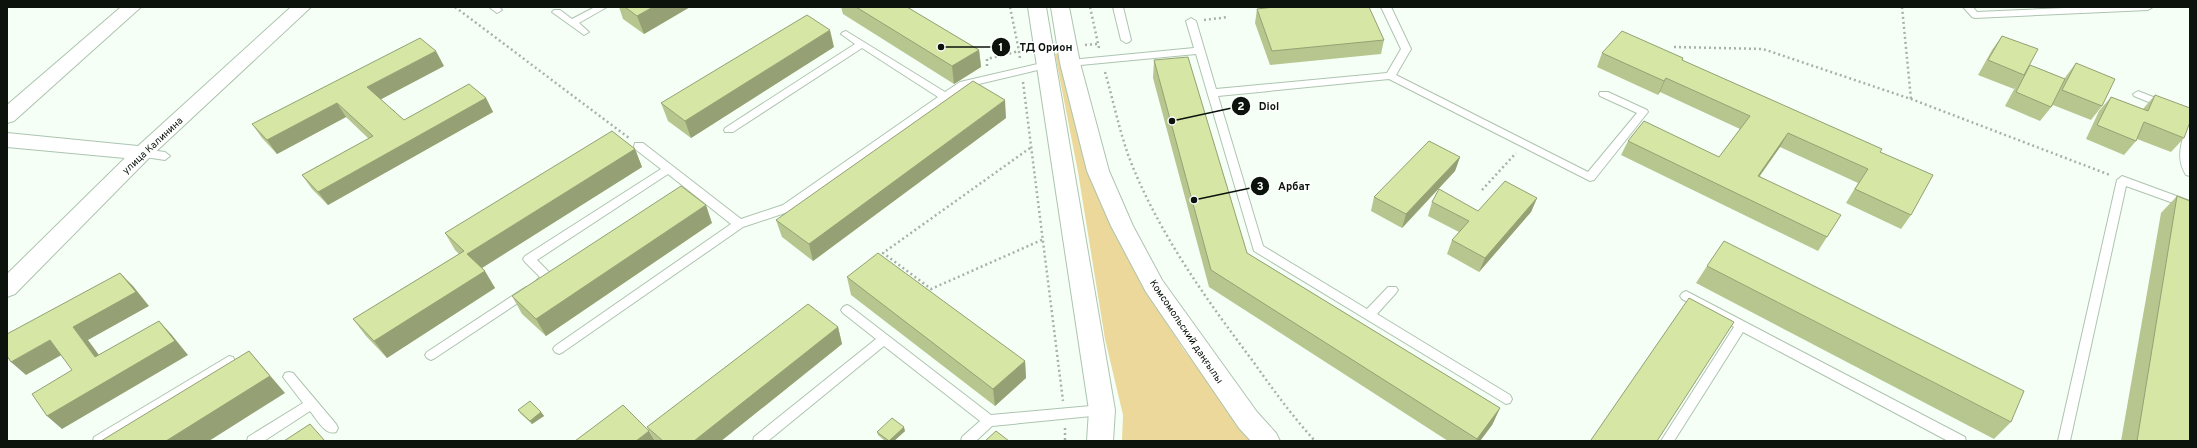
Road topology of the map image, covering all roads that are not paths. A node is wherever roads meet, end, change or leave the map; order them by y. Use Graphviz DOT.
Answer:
graph roads {
  1 [pos="132,7"];
  2 [pos="302,7"];
  3 [pos="602,7"];
  4 [pos="1036,7"];
  5 [pos="1060,7"];
  6 [pos="1118,7"];
  7 [pos="1386,7"];
  8 [pos="1968,7"];
  9 [pos="2148,7"];
  10 [pos="557,12"];
  11 [pos="1192,21"];
  12 [pos="572,23"];
  13 [pos="584,32"];
  14 [pos="846,34"];
  15 [pos="1126,40"];
  16 [pos="862,44"];
  17 [pos="1200,51"];
  18 [pos="1070,63"];
  19 [pos="1046,65"];
  20 [pos="1390,76"];
  21 [pos="1213,93"];
  22 [pos="1604,94"];
  23 [pos="2138,94"];
  24 [pos="945,97"];
  25 [pos="7,116"];
  26 [pos="2190,121"];
  27 [pos="2190,129"];
  28 [pos="729,130"];
  29 [pos="7,140"];
  30 [pos="639,146"];
  31 [pos="142,153"];
  32 [pos="165,156"];
  33 [pos="669,169"];
  34 [pos="2190,172"];
  35 [pos="2190,205"];
  36 [pos="739,224"];
  37 [pos="7,288"];
  38 [pos="1392,290"];
  39 [pos="1686,296"];
  40 [pos="848,310"];
  41 [pos="1369,315"];
  42 [pos="1741,325"];
  43 [pos="884,339"];
  44 [pos="559,349"];
  45 [pos="431,355"];
  46 [pos="229,361"];
  47 [pos="288,377"];
  48 [pos="1506,399"];
  49 [pos="311,404"];
  50 [pos="1102,410"];
  51 [pos="989,421"];
  52 [pos="332,428"];
  53 [pos="1956,440"];
  54 [pos="99,441"];
  55 [pos="253,441"];
  56 [pos="759,441"];
  57 [pos="967,441"];
  58 [pos="1100,441"];
  59 [pos="1267,441"];
  60 [pos="1667,441"];
  61 [pos="2064,441"];
  1 -- 25 [label="street"];
  2 -- 31 [label="street, улица Калинина"];
  3 -- 12 [label="lane"];
  4 -- 19 [label="street"];
  5 -- 18 [label="street, Комсомольский даңғылы"];
  6 -- 15 [label="lane"];
  7 -- 20 [label="lane"];
  8 -- 9 [label="lane"];
  10 -- 12 [label="lane"];
  11 -- 17 [label="lane"];
  12 -- 13 [label="lane"];
  14 -- 16 [label="lane"];
  16 -- 24 [label="lane"];
  16 -- 28 [label="lane"];
  17 -- 18 [label="lane"];
  17 -- 21 [label="lane"];
  18 -- 59 [label="street, Комсомольский даңғылы"];
  19 -- 24 [label="lane"];
  19 -- 50 [label="street"];
  20 -- 21 [label="lane"];
  20 -- 22 [label="lane"];
  21 -- 41 [label="lane"];
  23 -- 26 [label="lane"];
  24 -- 36 [label="lane"];
  27 -- 34 [label="lane"];
  29 -- 31 [label="street"];
  30 -- 33 [label="lane"];
  31 -- 32 [label="lane"];
  31 -- 37 [label="street, улица Калинина"];
  33 -- 36 [label="lane"];
  33 -- 45 [label="lane"];
  35 -- 61 [label="lane"];
  36 -- 44 [label="lane"];
  38 -- 41 [label="lane"];
  39 -- 42 [label="lane"];
  40 -- 43 [label="lane"];
  41 -- 48 [label="lane"];
  42 -- 53 [label="lane"];
  42 -- 60 [label="lane"];
  43 -- 51 [label="lane"];
  43 -- 56 [label="lane"];
  46 -- 54 [label="lane"];
  47 -- 49 [label="lane"];
  49 -- 52 [label="lane"];
  49 -- 55 [label="lane"];
  50 -- 51 [label="lane"];
  50 -- 58 [label="street"];
  51 -- 57 [label="lane"];
}
